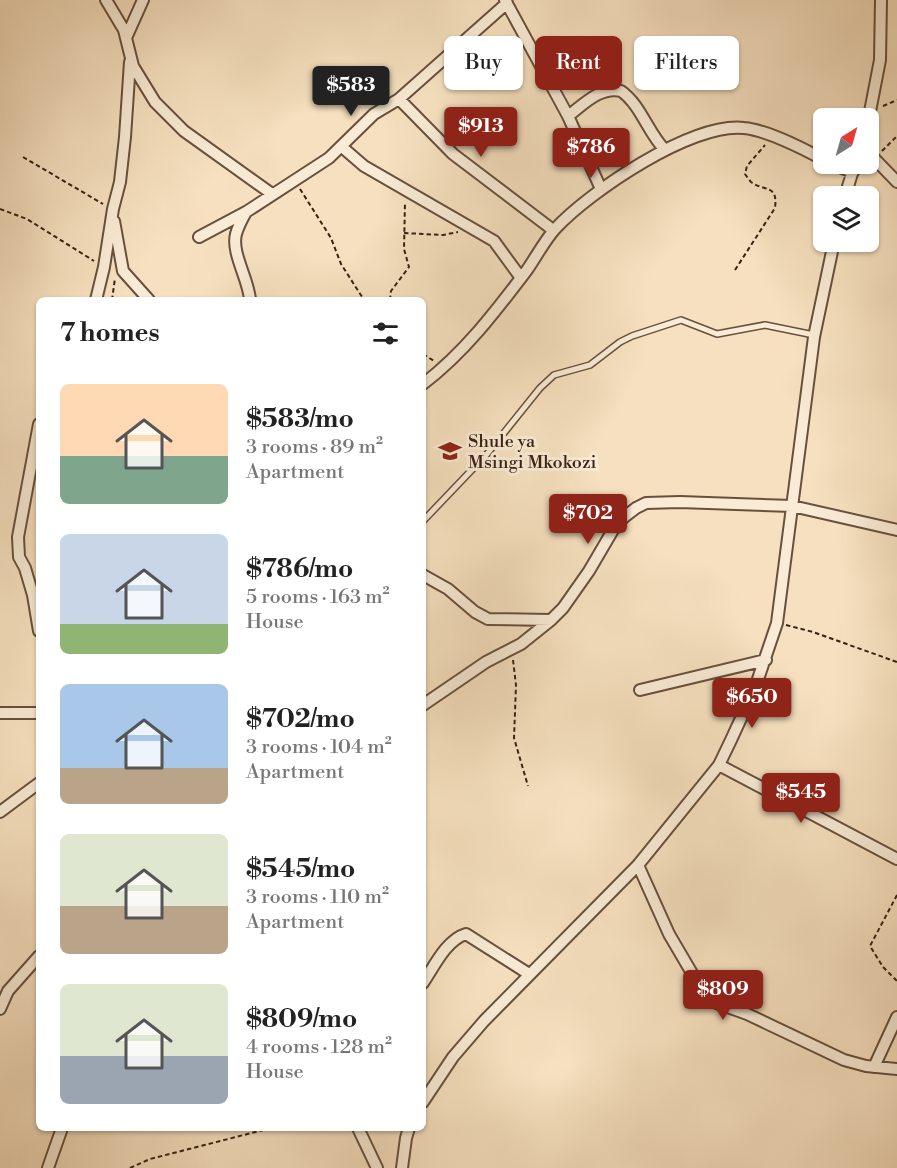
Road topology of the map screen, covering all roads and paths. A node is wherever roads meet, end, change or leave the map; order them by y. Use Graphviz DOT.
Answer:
graph roads {
  1 [pos="106,0"];
  2 [pos="143,0"];
  3 [pos="881,0"];
  4 [pos="506,2"];
  5 [pos="126,38"];
  6 [pos="130,59"];
  7 [pos="399,99"];
  8 [pos="897,100"];
  9 [pos="871,108"];
  10 [pos="879,111"];
  11 [pos="568,116"];
  12 [pos="765,134"];
  13 [pos="897,136"];
  14 [pos="342,147"];
  15 [pos="665,150"];
  16 [pos="879,150"];
  17 [pos="813,155"];
  18 [pos="23,157"];
  19 [pos="879,163"];
  20 [pos="295,181"];
  21 [pos="897,182"];
  22 [pos="601,189"];
  23 [pos="407,190"];
  24 [pos="272,194"];
  25 [pos="0,208"];
  26 [pos="113,212"];
  27 [pos="246,212"];
  28 [pos="471,229"];
  29 [pos="553,230"];
  30 [pos="404,233"];
  31 [pos="199,237"];
  32 [pos="832,252"];
  33 [pos="104,267"];
  34 [pos="735,270"];
  35 [pos="521,278"];
  36 [pos="97,297"];
  37 [pos="146,297"];
  38 [pos="250,297"];
  39 [pos="362,297"];
  40 [pos="391,297"];
  41 [pos="814,335"];
  42 [pos="426,382"];
  43 [pos="36,439"];
  44 [pos="26,490"];
  45 [pos="36,491"];
  46 [pos="792,506"];
  47 [pos="426,518"];
  48 [pos="897,530"];
  49 [pos="426,577"];
  50 [pos="36,613"];
  51 [pos="551,620"];
  52 [pos="777,623"];
  53 [pos="511,648"];
  54 [pos="766,660"];
  55 [pos="897,662"];
  56 [pos="640,690"];
  57 [pos="426,703"];
  58 [pos="0,713"];
  59 [pos="36,713"];
  60 [pos="719,765"];
  61 [pos="36,785"];
  62 [pos="528,786"];
  63 [pos="0,812"];
  64 [pos="897,859"];
  65 [pos="638,865"];
  66 [pos="897,895"];
  67 [pos="36,959"];
  68 [pos="529,974"];
  69 [pos="426,978"];
  70 [pos="897,981"];
  71 [pos="0,1009"];
  72 [pos="897,1017"];
  73 [pos="874,1067"];
  74 [pos="897,1069"];
  75 [pos="426,1097"];
  76 [pos="61,1131"];
  77 [pos="259,1131"];
  78 [pos="359,1131"];
  79 [pos="409,1131"];
  80 [pos="48,1168"];
  81 [pos="130,1168"];
  82 [pos="377,1168"];
  83 [pos="402,1168"];
  1 -- 5 [label="street"];
  2 -- 5 [label="street"];
  3 -- 9 [label="street"];
  4 -- 7 [label="street"];
  4 -- 11 [label="street"];
  5 -- 6 [label="street"];
  6 -- 24 [label="street"];
  6 -- 26 [label="street"];
  7 -- 14 [label="street"];
  7 -- 29 [label="street"];
  8 -- 10 [label="path"];
  11 -- 15 [label="street"];
  11 -- 22 [label="street"];
  12 -- 15 [label="street"];
  12 -- 17 [label="street"];
  12 -- 34 [label="path"];
  13 -- 16 [label="path"];
  14 -- 20 [label="street"];
  14 -- 23 [label="street"];
  15 -- 22 [label="street"];
  18 -- 26 [label="path"];
  19 -- 21 [label="street"];
  20 -- 24 [label="street"];
  20 -- 39 [label="path"];
  22 -- 29 [label="street"];
  23 -- 28 [label="street"];
  23 -- 30 [label="path"];
  24 -- 27 [label="street"];
  25 -- 33 [label="path"];
  26 -- 33 [label="street"];
  26 -- 37 [label="street"];
  27 -- 31 [label="street"];
  27 -- 38 [label="street"];
  28 -- 30 [label="path"];
  28 -- 35 [label="street"];
  29 -- 35 [label="street"];
  30 -- 40 [label="path"];
  32 -- 41 [label="street"];
  33 -- 36 [label="street"];
  35 -- 42 [label="street"];
  41 -- 46 [label="street"];
  41 -- 47 [label="lane"];
  43 -- 44 [label="street"];
  44 -- 45 [label="street"];
  44 -- 50 [label="street"];
  46 -- 48 [label="street"];
  46 -- 51 [label="street"];
  46 -- 52 [label="street"];
  49 -- 51 [label="street"];
  51 -- 53 [label="street"];
  52 -- 54 [label="street"];
  52 -- 55 [label="path"];
  53 -- 57 [label="street"];
  53 -- 62 [label="path"];
  54 -- 56 [label="street"];
  54 -- 60 [label="street"];
  58 -- 59 [label="street"];
  60 -- 64 [label="street"];
  60 -- 65 [label="street"];
  61 -- 63 [label="street"];
  65 -- 68 [label="street"];
  65 -- 73 [label="street"];
  66 -- 70 [label="path"];
  67 -- 71 [label="street"];
  68 -- 69 [label="street"];
  68 -- 75 [label="street"];
  72 -- 73 [label="street"];
  73 -- 74 [label="street"];
  76 -- 80 [label="street"];
  77 -- 81 [label="path"];
  78 -- 82 [label="street"];
  79 -- 83 [label="street"];
}
